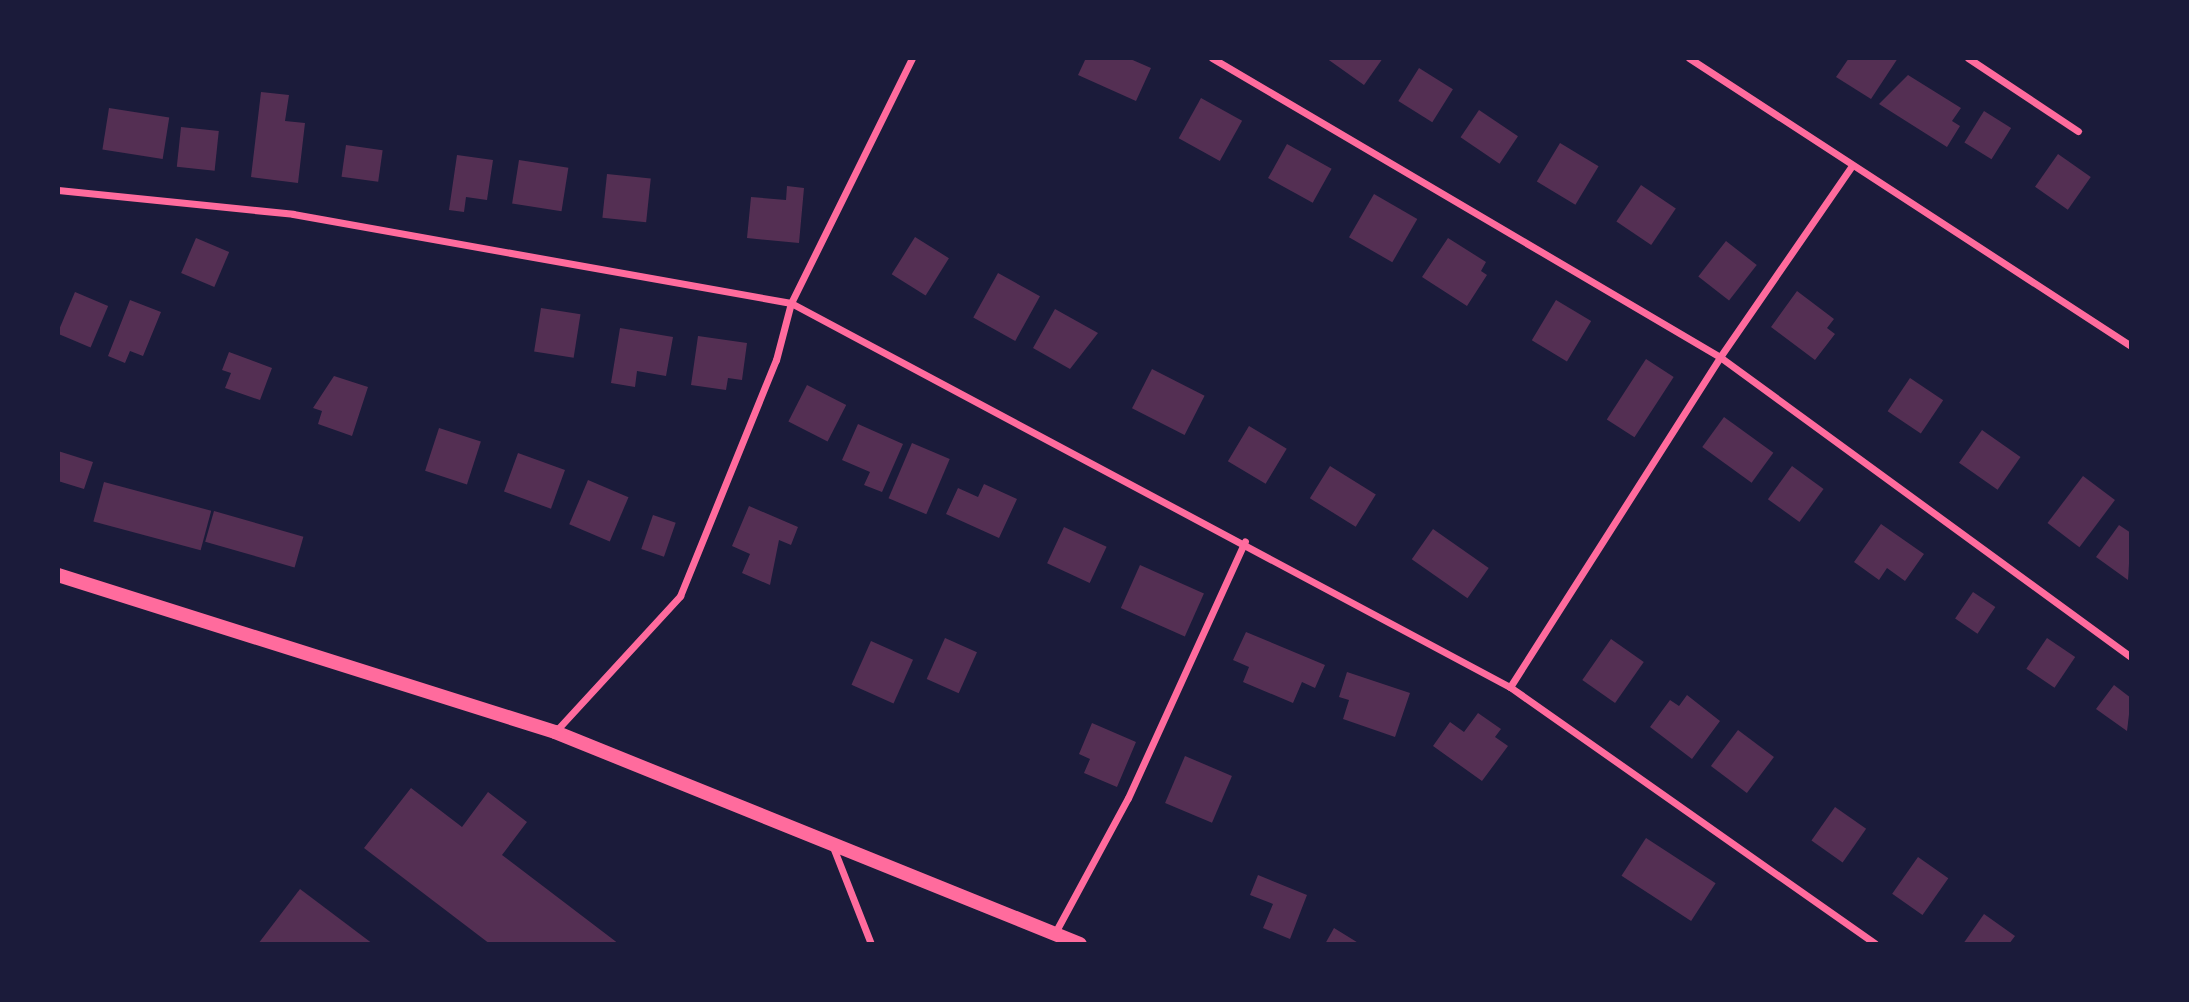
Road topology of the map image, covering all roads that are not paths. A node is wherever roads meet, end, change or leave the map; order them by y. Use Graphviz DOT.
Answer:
graph roads {
  1 [pos="912,58"];
  2 [pos="1212,58"];
  3 [pos="1689,58"];
  4 [pos="1968,58"];
  5 [pos="2078,131"];
  6 [pos="1853,166"];
  7 [pos="58,190"];
  8 [pos="791,303"];
  9 [pos="2131,346"];
  10 [pos="1720,357"];
  11 [pos="1245,541"];
  12 [pos="58,575"];
  13 [pos="2131,657"];
  14 [pos="1510,687"];
  15 [pos="555,732"];
  16 [pos="831,843"];
  17 [pos="1056,931"];
  18 [pos="871,944"];
  19 [pos="1080,944"];
  20 [pos="1875,944"];
  1 -- 8 [label="street"];
  2 -- 10 [label="street"];
  3 -- 6 [label="street"];
  4 -- 5 [label="street"];
  6 -- 9 [label="street"];
  6 -- 10 [label="street"];
  7 -- 8 [label="street"];
  8 -- 11 [label="street"];
  8 -- 15 [label="street"];
  10 -- 13 [label="street"];
  10 -- 14 [label="street"];
  11 -- 14 [label="street"];
  11 -- 17 [label="street"];
  12 -- 15 [label="main road"];
  14 -- 20 [label="street"];
  15 -- 16 [label="main road"];
  16 -- 17 [label="main road"];
  16 -- 18 [label="street"];
  17 -- 19 [label="main road"];
}
